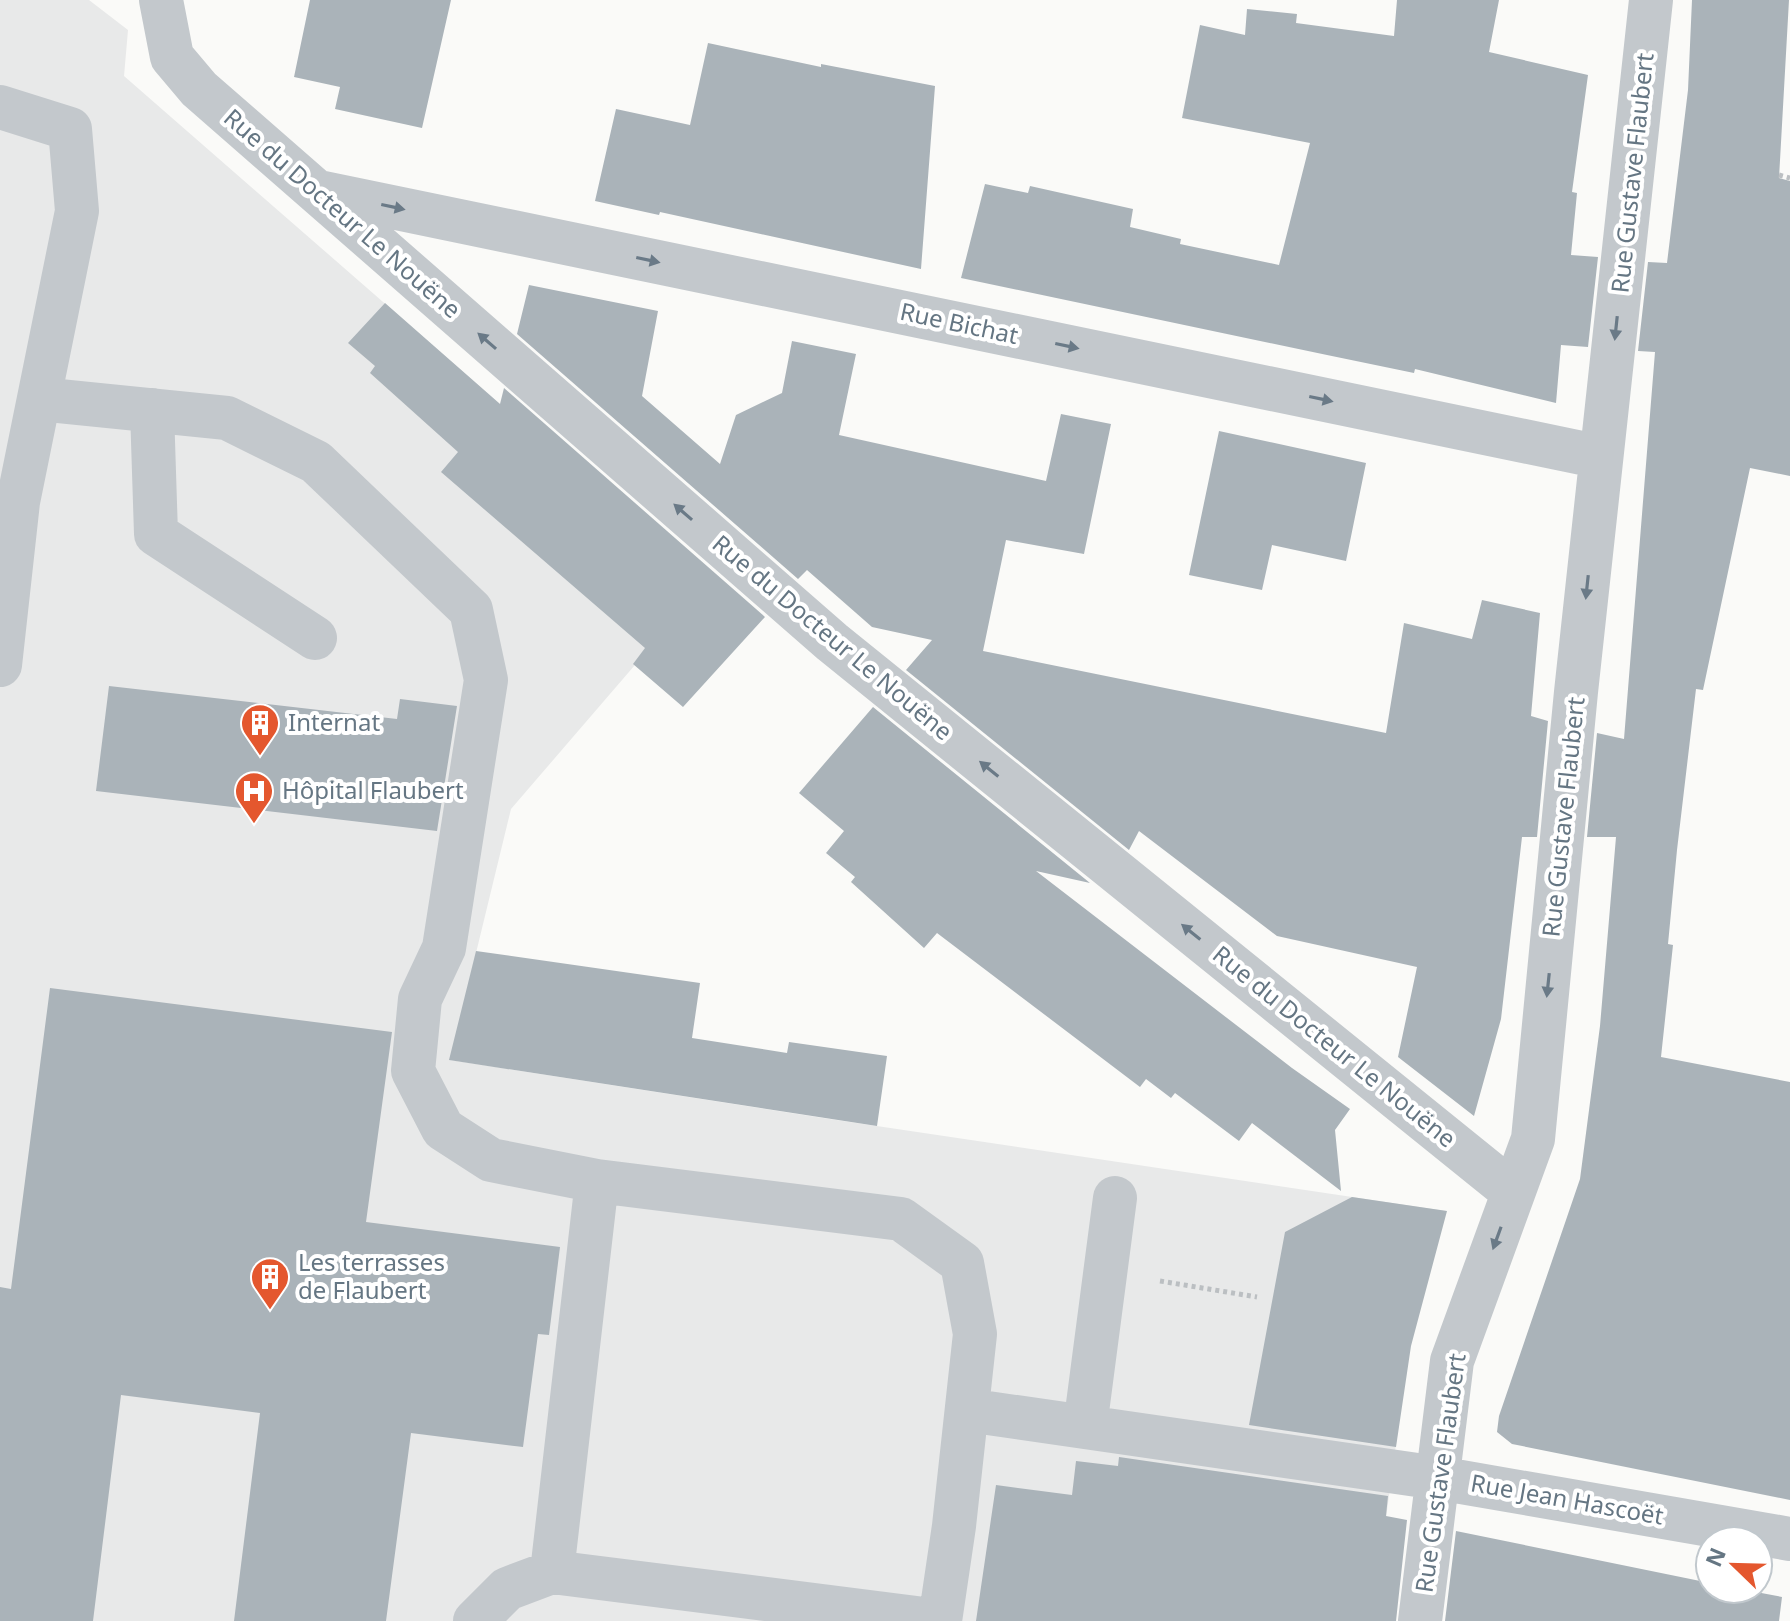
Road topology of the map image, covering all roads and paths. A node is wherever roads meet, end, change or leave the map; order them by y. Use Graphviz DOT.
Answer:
graph roads {
  1 [pos="161,0"];
  2 [pos="1651,0"];
  3 [pos="0,107"];
  4 [pos="1779,175"];
  5 [pos="1790,178"];
  6 [pos="317,192"];
  7 [pos="39,399"];
  8 [pos="152,410"];
  9 [pos="1601,457"];
  10 [pos="315,638"];
  11 [pos="0,665"];
  12 [pos="597,1181"];
  13 [pos="1513,1192"];
  14 [pos="1115,1198"];
  15 [pos="1104,1272"];
  16 [pos="1257,1297"];
  17 [pos="967,1410"];
  18 [pos="1085,1427"];
  19 [pos="1438,1478"];
  20 [pos="1790,1539"];
  21 [pos="552,1572"];
  22 [pos="475,1621"];
  23 [pos="940,1621"];
  24 [pos="1420,1621"];
  1 -- 6 [label="street, Rue du Docteur Le Nouëne"];
  2 -- 9 [label="street, Rue Gustave Flaubert, one-way"];
  3 -- 7 [label="street"];
  4 -- 5 [label="path"];
  6 -- 9 [label="street, Rue Bichat, one-way"];
  13 -- 6 [label="street, Rue du Docteur Le Nouëne, one-way"];
  7 -- 8 [label="street"];
  7 -- 11 [label="street"];
  8 -- 10 [label="street"];
  8 -- 12 [label="street"];
  9 -- 13 [label="street, Rue Gustave Flaubert, one-way"];
  12 -- 17 [label="street"];
  12 -- 21 [label="street"];
  13 -- 19 [label="street, Rue Gustave Flaubert, one-way"];
  14 -- 15 [label="street"];
  15 -- 16 [label="path"];
  15 -- 18 [label="street"];
  17 -- 18 [label="street, Rue Jean Hascoët"];
  17 -- 23 [label="street"];
  18 -- 19 [label="street, Rue Jean Hascoët"];
  19 -- 20 [label="street, Rue Jean Hascoët"];
  19 -- 24 [label="street, Rue Gustave Flaubert"];
  21 -- 22 [label="street"];
  21 -- 23 [label="street"];
}
